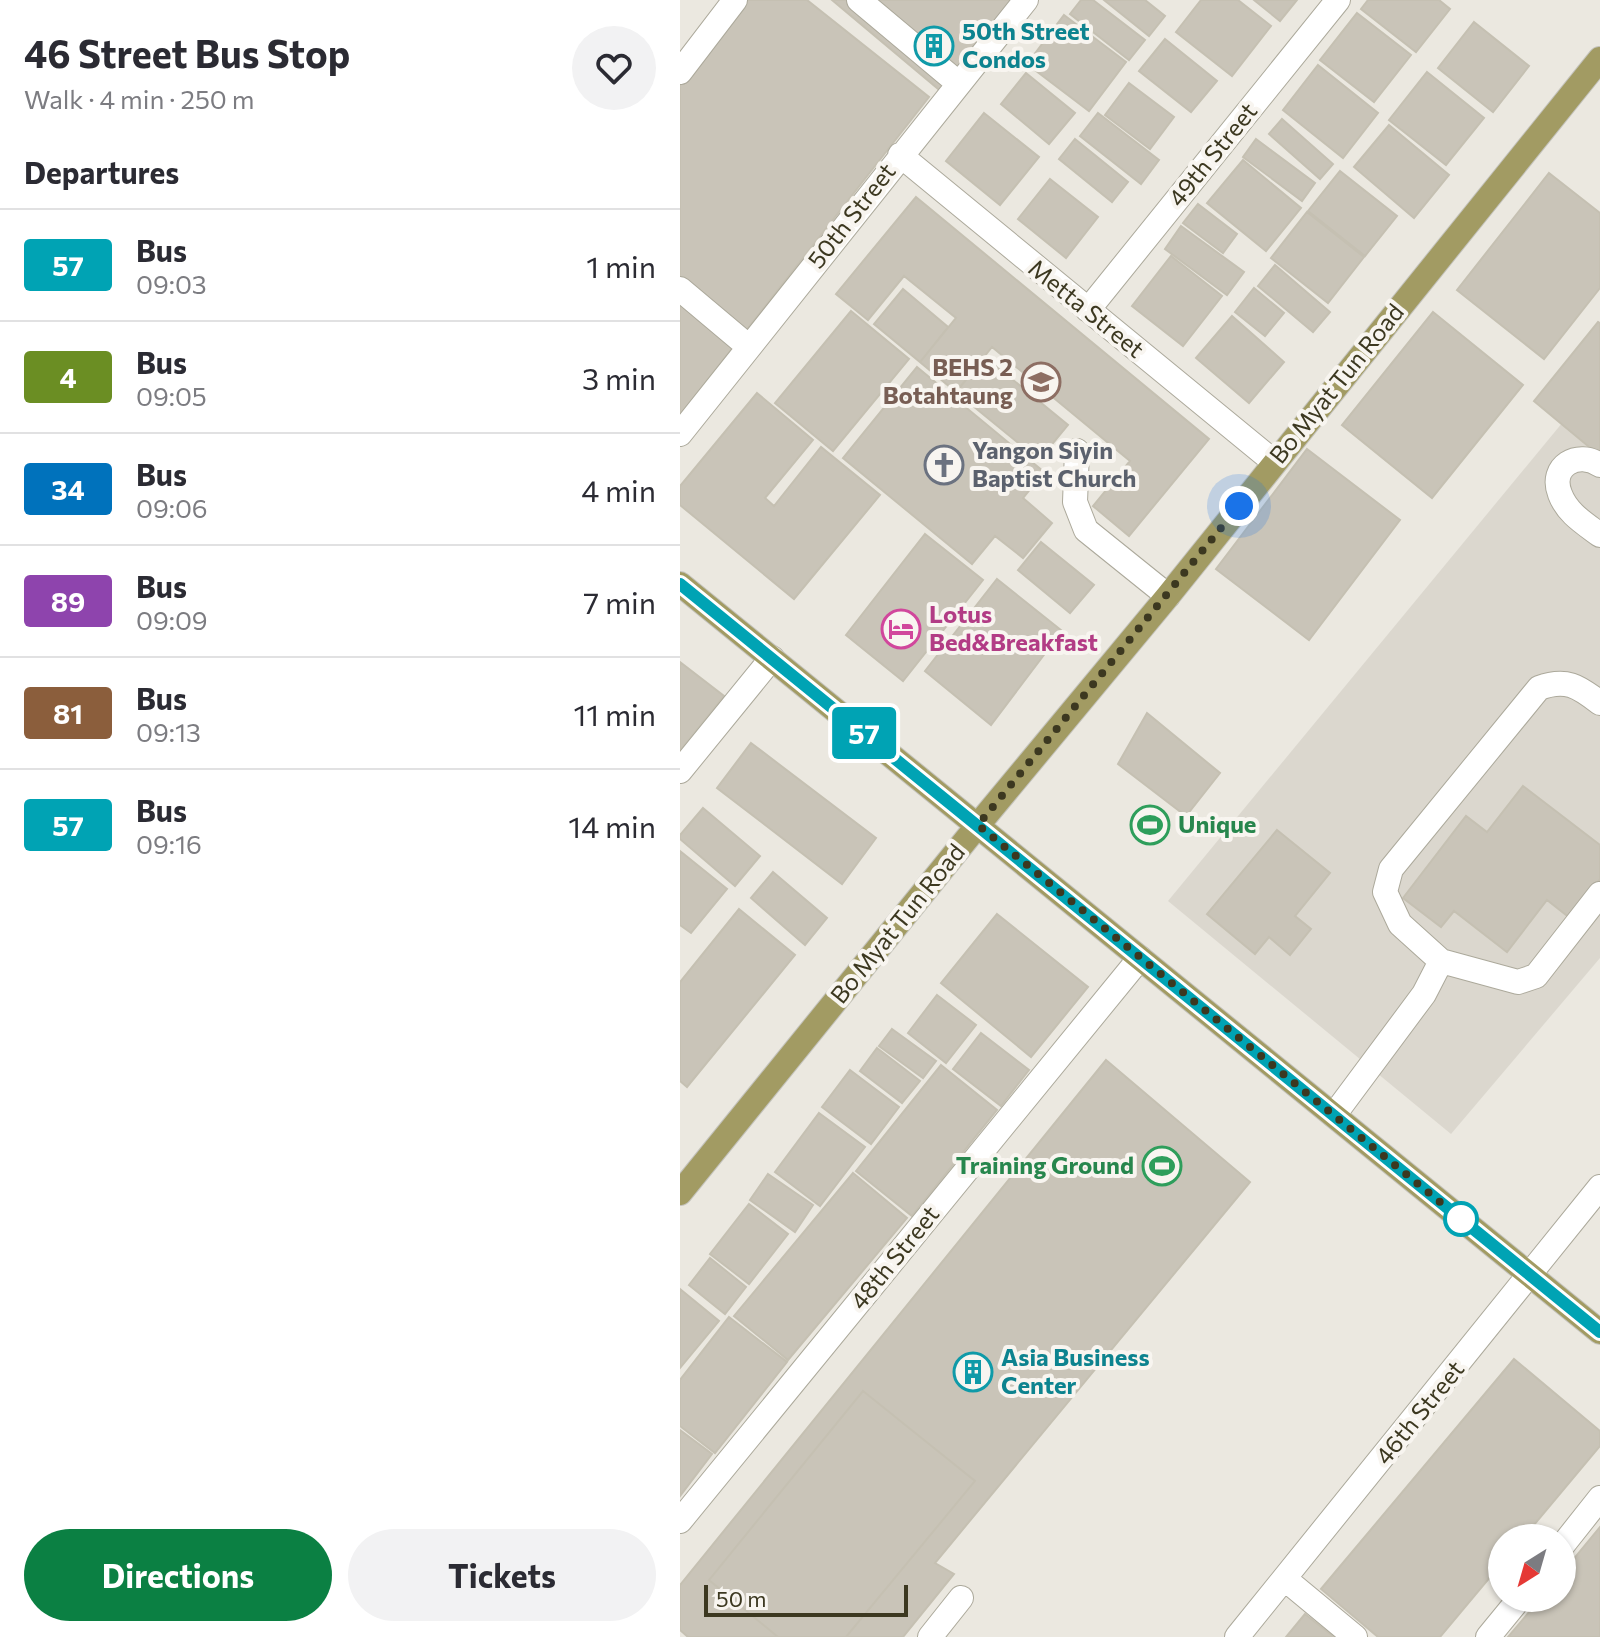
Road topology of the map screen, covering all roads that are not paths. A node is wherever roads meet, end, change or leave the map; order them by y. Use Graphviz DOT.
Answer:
graph roads {
  1 [pos="735,0"];
  2 [pos="859,0"];
  3 [pos="1026,0"];
  4 [pos="1338,0"];
  5 [pos="1600,59"];
  6 [pos="680,72"];
  7 [pos="958,83"];
  8 [pos="900,155"];
  9 [pos="680,289"];
  10 [pos="1088,310"];
  11 [pos="749,347"];
  12 [pos="680,434"];
  13 [pos="1077,451"];
  14 [pos="1274,462"];
  15 [pos="1600,465"];
  16 [pos="1600,535"];
  17 [pos="680,584"];
  18 [pos="1168,596"];
  19 [pos="772,658"];
  20 [pos="1600,703"];
  21 [pos="680,771"];
  22 [pos="978,825"];
  23 [pos="1600,894"];
  24 [pos="1140,958"];
  25 [pos="1441,961"];
  26 [pos="1334,1115"];
  27 [pos="1600,1187"];
  28 [pos="680,1193"];
  29 [pos="1525,1283"];
  30 [pos="1600,1332"];
  31 [pos="1600,1498"];
  32 [pos="680,1521"];
  33 [pos="1576,1528"];
  34 [pos="1285,1579"];
  35 [pos="961,1598"];
  36 [pos="1509,1612"];
  37 [pos="930,1637"];
  38 [pos="1237,1637"];
  39 [pos="1355,1637"];
  40 [pos="1488,1637"];
  1 -- 6 [label="street"];
  2 -- 7 [label="street"];
  3 -- 7 [label="street, 50th Street"];
  4 -- 10 [label="street, 49th Street"];
  5 -- 14 [label="main road, Bo Myat Tun Road"];
  7 -- 8 [label="street, 50th Street"];
  8 -- 10 [label="street, Metta Street"];
  8 -- 11 [label="street, 50th Street"];
  9 -- 11 [label="street"];
  10 -- 14 [label="street, Metta Street"];
  11 -- 12 [label="street, 50th Street"];
  13 -- 18 [label="street"];
  14 -- 18 [label="main road, Bo Myat Tun Road"];
  15 -- 16 [label="street"];
  17 -- 19 [label="main road"];
  18 -- 22 [label="main road, Bo Myat Tun Road"];
  19 -- 21 [label="street"];
  19 -- 22 [label="main road"];
  20 -- 25 [label="street"];
  22 -- 24 [label="main road"];
  22 -- 28 [label="main road, Bo Myat Tun Road"];
  23 -- 25 [label="street"];
  24 -- 26 [label="main road"];
  24 -- 32 [label="street, 48th Street"];
  25 -- 26 [label="street"];
  26 -- 29 [label="main road"];
  27 -- 29 [label="street, 46th Street"];
  29 -- 30 [label="main road"];
  29 -- 34 [label="street, 46th Street"];
  31 -- 33 [label="street"];
  34 -- 38 [label="street, 46th Street"];
  34 -- 39 [label="street"];
  35 -- 37 [label="street"];
  36 -- 40 [label="street"];
}
